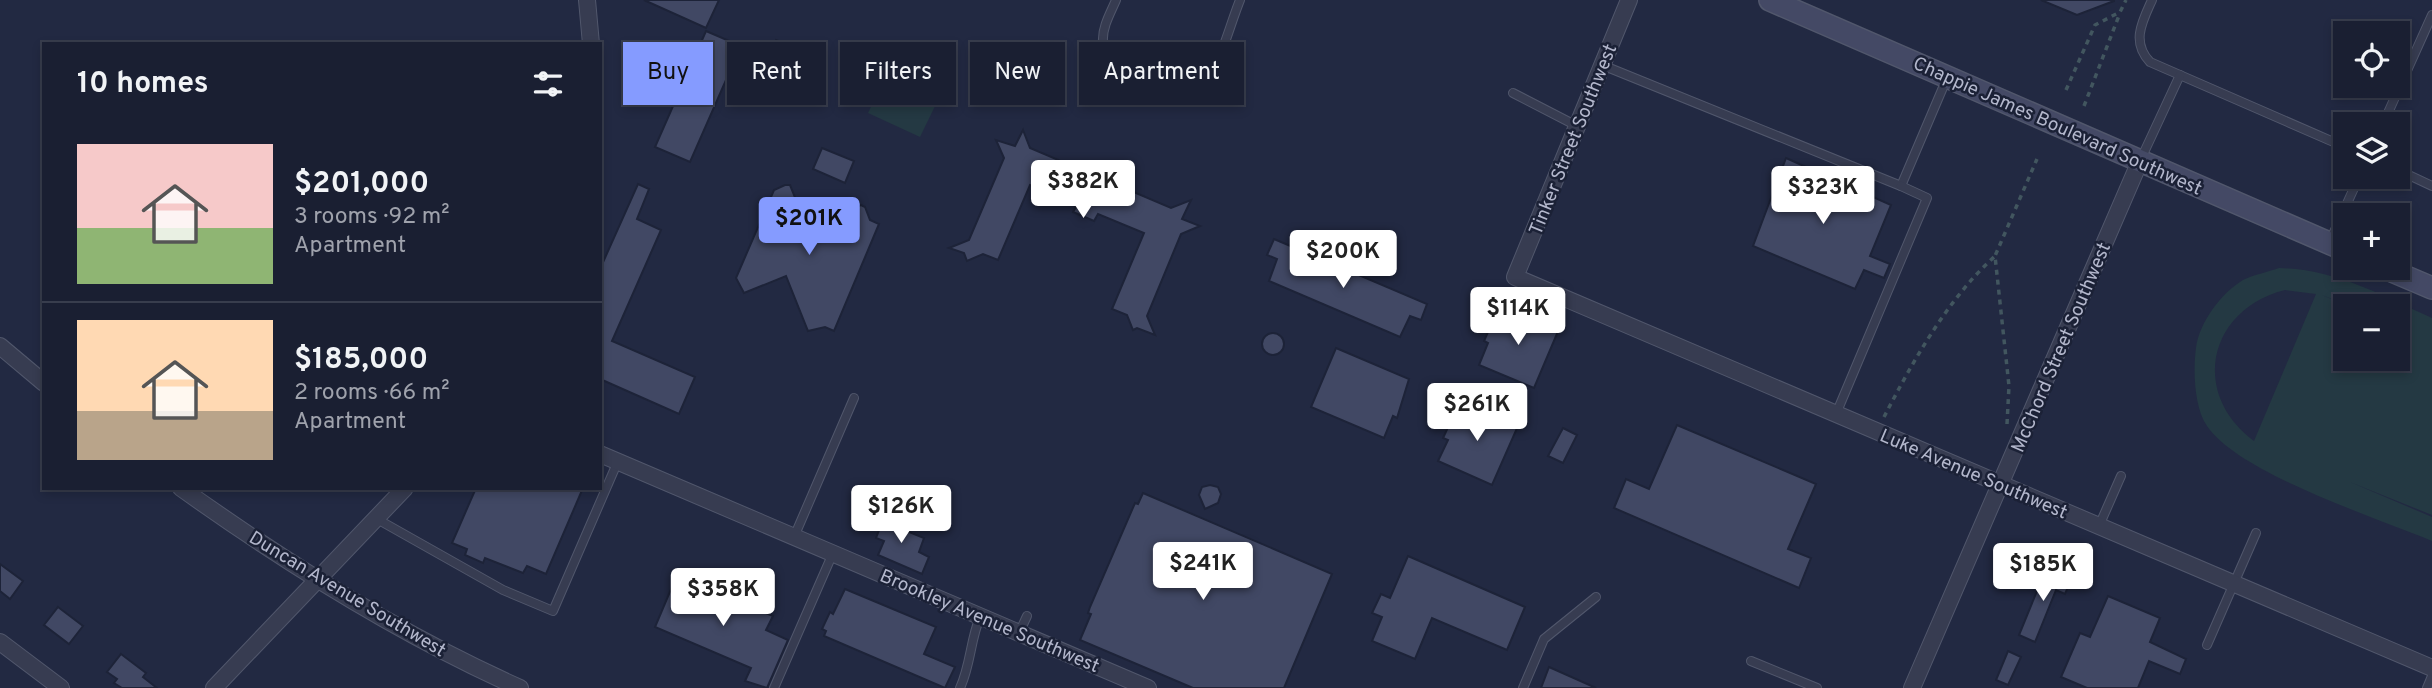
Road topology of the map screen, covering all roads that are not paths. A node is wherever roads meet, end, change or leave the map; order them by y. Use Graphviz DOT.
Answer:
graph roads {
  1 [pos="587,0"];
  2 [pos="1116,0"];
  3 [pos="1240,0"];
  4 [pos="1629,0"];
  5 [pos="1770,0"];
  6 [pos="2152,0"];
  7 [pos="2432,15"];
  8 [pos="592,42"];
  9 [pos="1602,65"];
  10 [pos="2180,75"];
  11 [pos="1947,78"];
  12 [pos="1513,93"];
  13 [pos="2388,112"];
  14 [pos="1577,127"];
  15 [pos="2333,142"];
  16 [pos="2140,161"];
  17 [pos="2410,176"];
  18 [pos="1901,186"];
  19 [pos="2432,186"];
  20 [pos="2333,245"];
  21 [pos="1515,277"];
  22 [pos="2410,279"];
  23 [pos="2432,288"];
  24 [pos="0,346"];
  25 [pos="42,381"];
  26 [pos="854,398"];
  27 [pos="1836,414"];
  28 [pos="602,455"];
  29 [pos="618,461"];
  30 [pos="2121,476"];
  31 [pos="2001,484"];
  32 [pos="184,490"];
  33 [pos="403,490"];
  34 [pos="377,519"];
  35 [pos="2099,526"];
  36 [pos="2256,533"];
  37 [pos="794,537"];
  38 [pos="833,553"];
  39 [pos="321,579"];
  40 [pos="2234,583"];
  41 [pos="1595,597"];
  42 [pos="1027,615"];
  43 [pos="980,617"];
  44 [pos="1019,633"];
  45 [pos="0,642"];
  46 [pos="2207,645"];
  47 [pos="1751,661"];
  48 [pos="2432,667"];
  49 [pos="2432,676"];
  50 [pos="61,688"];
  51 [pos="215,688"];
  52 [pos="520,688"];
  53 [pos="774,688"];
  54 [pos="960,688"];
  55 [pos="1146,688"];
  56 [pos="1523,688"];
  57 [pos="1817,688"];
  58 [pos="1913,688"];
  59 [pos="2427,688"];
  1 -- 8 [label="street"];
  2 -- 3 [label="lane"];
  4 -- 9 [label="street, Tinker Street Southwest"];
  5 -- 11 [label="street, Chappie James Boulevard Southwest"];
  6 -- 10 [label="lane"];
  7 -- 13 [label="lane"];
  9 -- 14 [label="street, Tinker Street Southwest"];
  9 -- 18 [label="lane"];
  10 -- 15 [label="lane"];
  10 -- 16 [label="lane"];
  11 -- 16 [label="street, Chappie James Boulevard Southwest"];
  11 -- 18 [label="lane"];
  12 -- 14 [label="lane"];
  14 -- 21 [label="street, Tinker Street Southwest"];
  16 -- 20 [label="street, Chappie James Boulevard Southwest"];
  16 -- 31 [label="street, McChord Street Southwest"];
  17 -- 19 [label="lane"];
  18 -- 27 [label="lane"];
  21 -- 27 [label="street, Luke Avenue Southwest"];
  22 -- 23 [label="street"];
  24 -- 25 [label="street"];
  26 -- 37 [label="lane"];
  27 -- 31 [label="street, Luke Avenue Southwest"];
  28 -- 29 [label="street, Brookley Avenue Southwest"];
  29 -- 34 [label="lane"];
  29 -- 37 [label="street, Brookley Avenue Southwest"];
  30 -- 35 [label="lane"];
  31 -- 35 [label="street, Luke Avenue Southwest"];
  31 -- 58 [label="street, McChord Street Southwest"];
  32 -- 39 [label="street, Duncan Avenue Southwest"];
  33 -- 34 [label="street"];
  34 -- 39 [label="street"];
  35 -- 40 [label="street, Luke Avenue Southwest"];
  36 -- 40 [label="lane"];
  37 -- 38 [label="street, Brookley Avenue Southwest"];
  38 -- 43 [label="street, Brookley Avenue Southwest"];
  38 -- 53 [label="lane"];
  39 -- 51 [label="street"];
  39 -- 52 [label="street, Duncan Avenue Southwest"];
  40 -- 46 [label="lane"];
  40 -- 48 [label="street, Luke Avenue Southwest"];
  41 -- 56 [label="lane"];
  42 -- 44 [label="lane"];
  43 -- 44 [label="street, Brookley Avenue Southwest"];
  43 -- 54 [label="lane"];
  44 -- 55 [label="street, Brookley Avenue Southwest"];
  45 -- 50 [label="street"];
  47 -- 57 [label="lane"];
  49 -- 59 [label="lane"];
}
